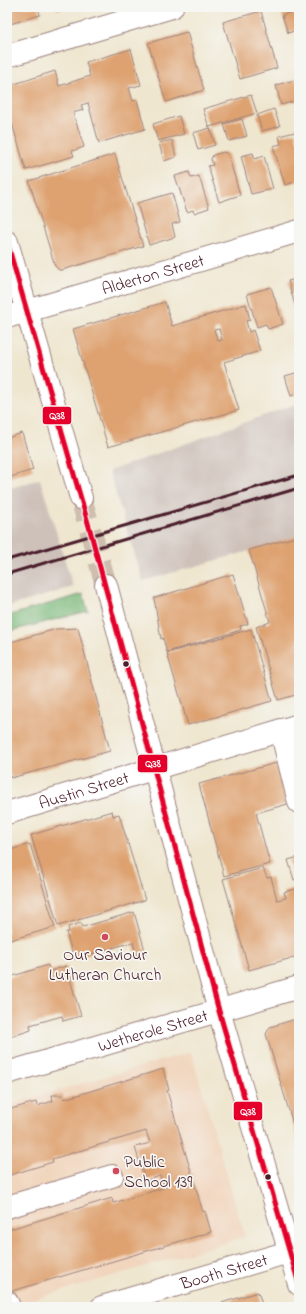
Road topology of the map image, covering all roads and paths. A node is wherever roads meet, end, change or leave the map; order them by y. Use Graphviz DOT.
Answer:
graph roads {
  1 [pos="172,7"];
  2 [pos="7,56"];
  3 [pos="299,231"];
  4 [pos="7,242"];
  5 [pos="17,314"];
  6 [pos="81,498"];
  7 [pos="106,586"];
  8 [pos="290,728"];
  9 [pos="155,767"];
  10 [pos="299,802"];
  11 [pos="7,813"];
  12 [pos="299,987"];
  13 [pos="219,1011"];
  14 [pos="7,1073"];
  15 [pos="112,1176"];
  16 [pos="7,1207"];
  17 [pos="294,1250"];
  18 [pos="299,1284"];
  19 [pos="7,1302"];
  20 [pos="9,1307"];
  21 [pos="102,1307"];
  1 -- 2 [label="street"];
  3 -- 5 [label="street, Alderton Street"];
  4 -- 5 [label="street"];
  5 -- 6 [label="street"];
  7 -- 9 [label="street"];
  8 -- 9 [label="street, Austin Street"];
  8 -- 10 [label="street"];
  9 -- 11 [label="street, Austin Street"];
  9 -- 13 [label="street"];
  12 -- 13 [label="street, Wetherole Street"];
  13 -- 14 [label="street, Wetherole Street"];
  13 -- 17 [label="street"];
  15 -- 16 [label="street"];
  17 -- 18 [label="street"];
  17 -- 21 [label="street, Booth Street"];
  19 -- 20 [label="street"];
}
